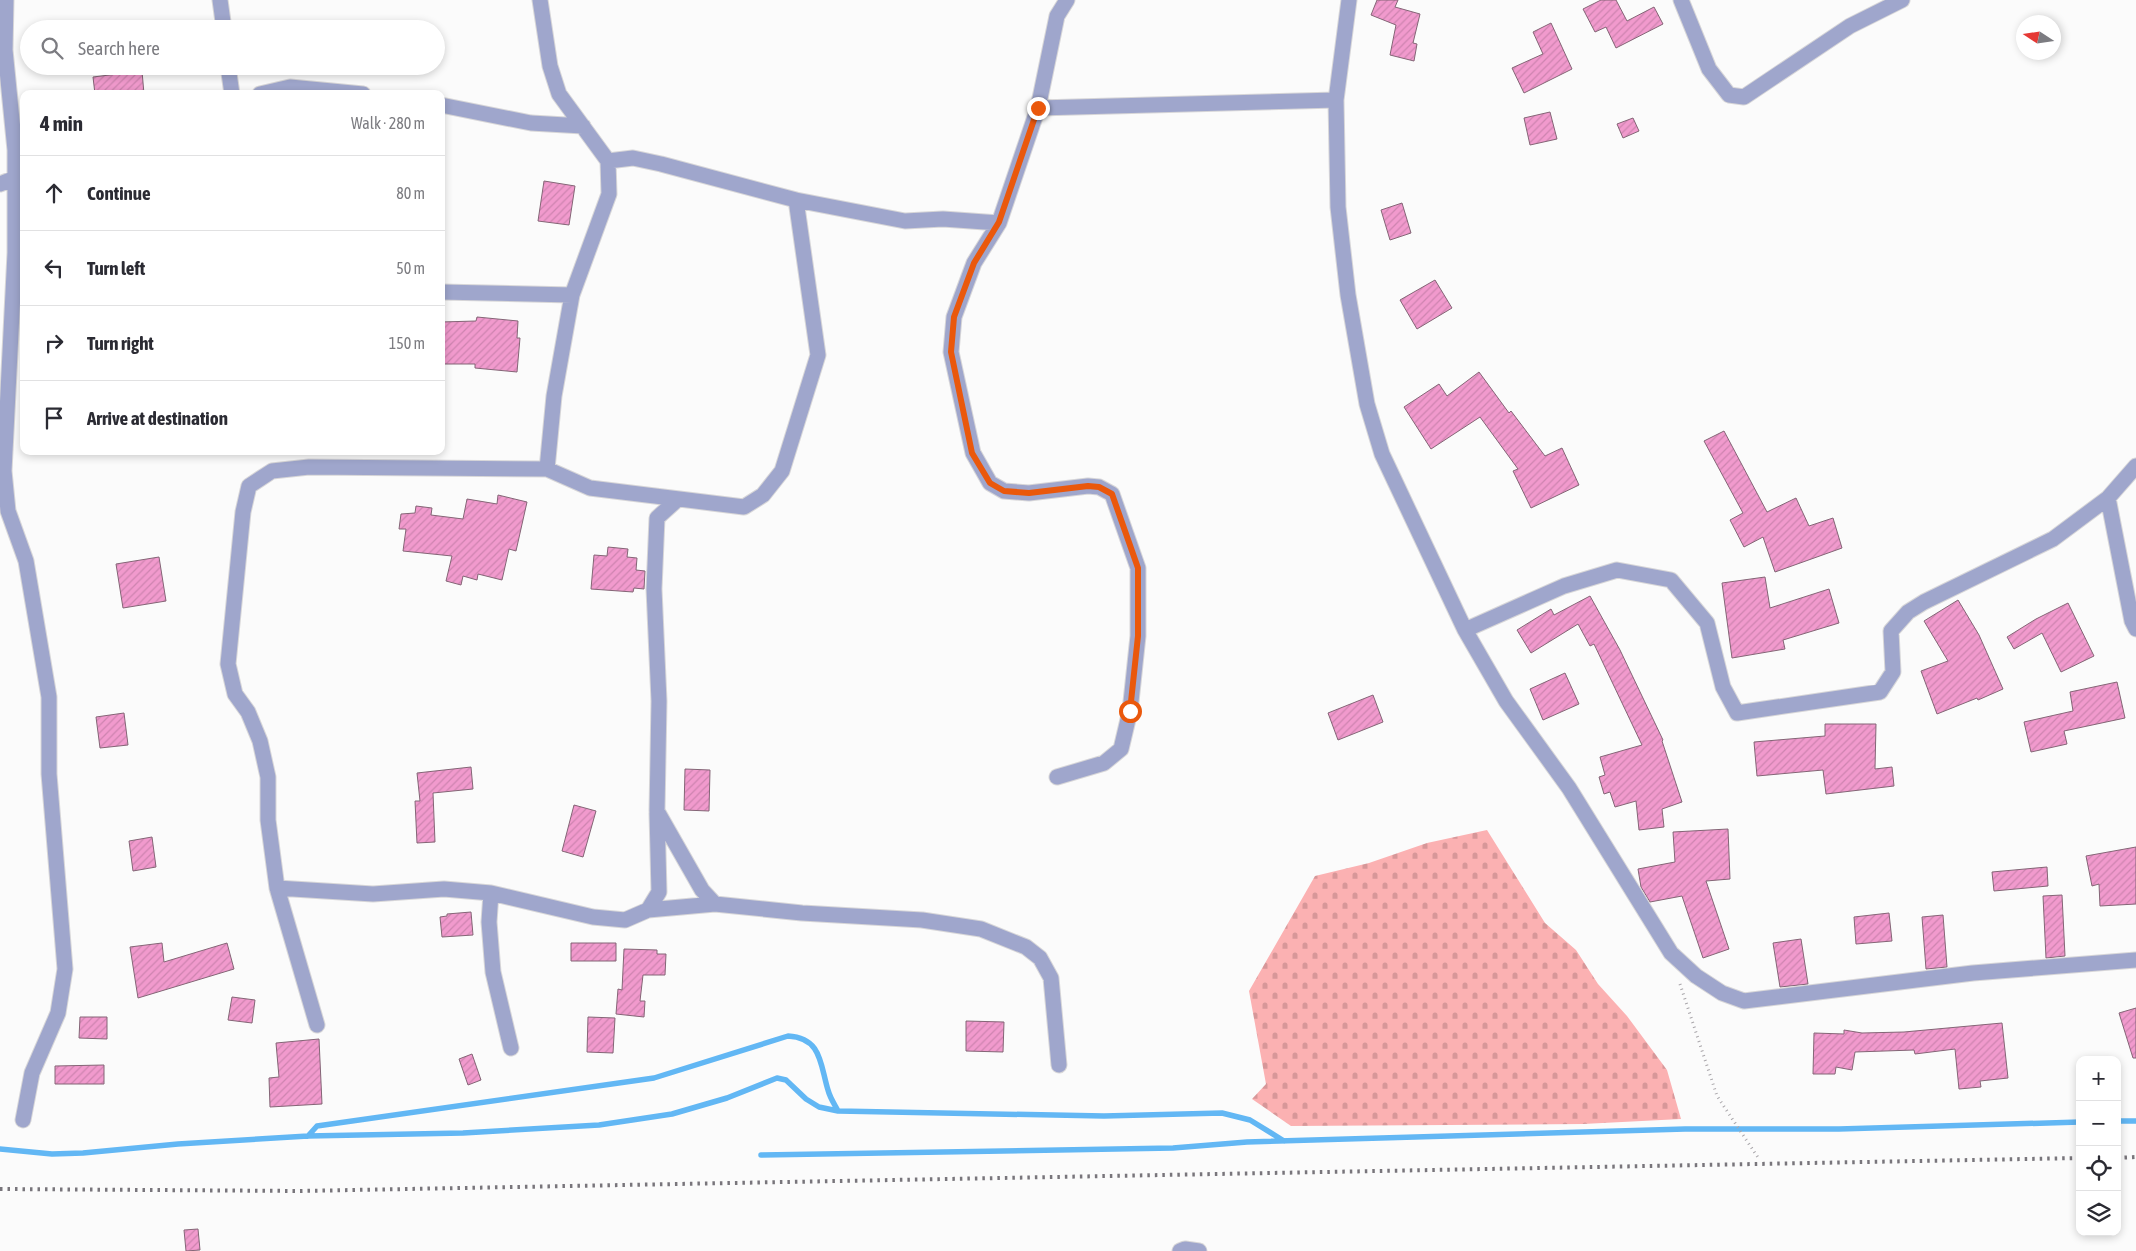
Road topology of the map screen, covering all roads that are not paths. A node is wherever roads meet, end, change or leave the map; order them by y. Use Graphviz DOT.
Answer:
graph roads {
  1 [pos="6,0"];
  2 [pos="220,0"];
  3 [pos="540,0"];
  4 [pos="1067,0"];
  5 [pos="1349,0"];
  6 [pos="1681,0"];
  7 [pos="1902,0"];
  8 [pos="223,20"];
  9 [pos="229,75"];
  10 [pos="231,90"];
  11 [pos="277,90"];
  12 [pos="321,90"];
  13 [pos="1336,100"];
  14 [pos="445,106"];
  15 [pos="1038,108"];
  16 [pos="583,126"];
  17 [pos="20,150"];
  18 [pos="608,161"];
  19 [pos="15,178"];
  20 [pos="0,184"];
  21 [pos="796,200"];
  22 [pos="999,222"];
  23 [pos="445,292"];
  24 [pos="572,295"];
  25 [pos="6,322"];
  26 [pos="2136,466"];
  27 [pos="547,469"];
  28 [pos="2108,498"];
  29 [pos="678,499"];
  30 [pos="2136,629"];
  31 [pos="1465,630"];
  32 [pos="1057,777"];
  33 [pos="657,811"];
  34 [pos="277,888"];
  35 [pos="491,893"];
  36 [pos="715,904"];
  37 [pos="648,910"];
  38 [pos="2136,960"];
  39 [pos="317,1025"];
  40 [pos="511,1048"];
  41 [pos="1059,1065"];
  42 [pos="23,1120"];
  43 [pos="1180,1251"];
  44 [pos="1199,1251"];
  1 -- 17 [label="street"];
  2 -- 8 [label="street"];
  3 -- 16 [label="street"];
  4 -- 15 [label="street"];
  5 -- 13 [label="street"];
  6 -- 7 [label="street"];
  9 -- 10 [label="street"];
  11 -- 12 [label="street"];
  13 -- 15 [label="street"];
  13 -- 31 [label="street"];
  14 -- 16 [label="street"];
  15 -- 22 [label="street"];
  16 -- 18 [label="street"];
  17 -- 19 [label="street"];
  18 -- 21 [label="street"];
  18 -- 24 [label="street"];
  19 -- 20 [label="street"];
  19 -- 25 [label="street"];
  21 -- 22 [label="street"];
  21 -- 29 [label="street"];
  22 -- 32 [label="street"];
  23 -- 24 [label="street"];
  24 -- 27 [label="street"];
  25 -- 42 [label="street"];
  26 -- 28 [label="street"];
  27 -- 29 [label="street"];
  27 -- 34 [label="street"];
  28 -- 30 [label="street"];
  28 -- 31 [label="street"];
  29 -- 33 [label="street"];
  31 -- 38 [label="street"];
  33 -- 36 [label="street"];
  33 -- 37 [label="street"];
  34 -- 35 [label="street"];
  34 -- 39 [label="street"];
  35 -- 37 [label="street"];
  35 -- 40 [label="street"];
  36 -- 37 [label="street"];
  36 -- 41 [label="street"];
  43 -- 44 [label="street"];
}
